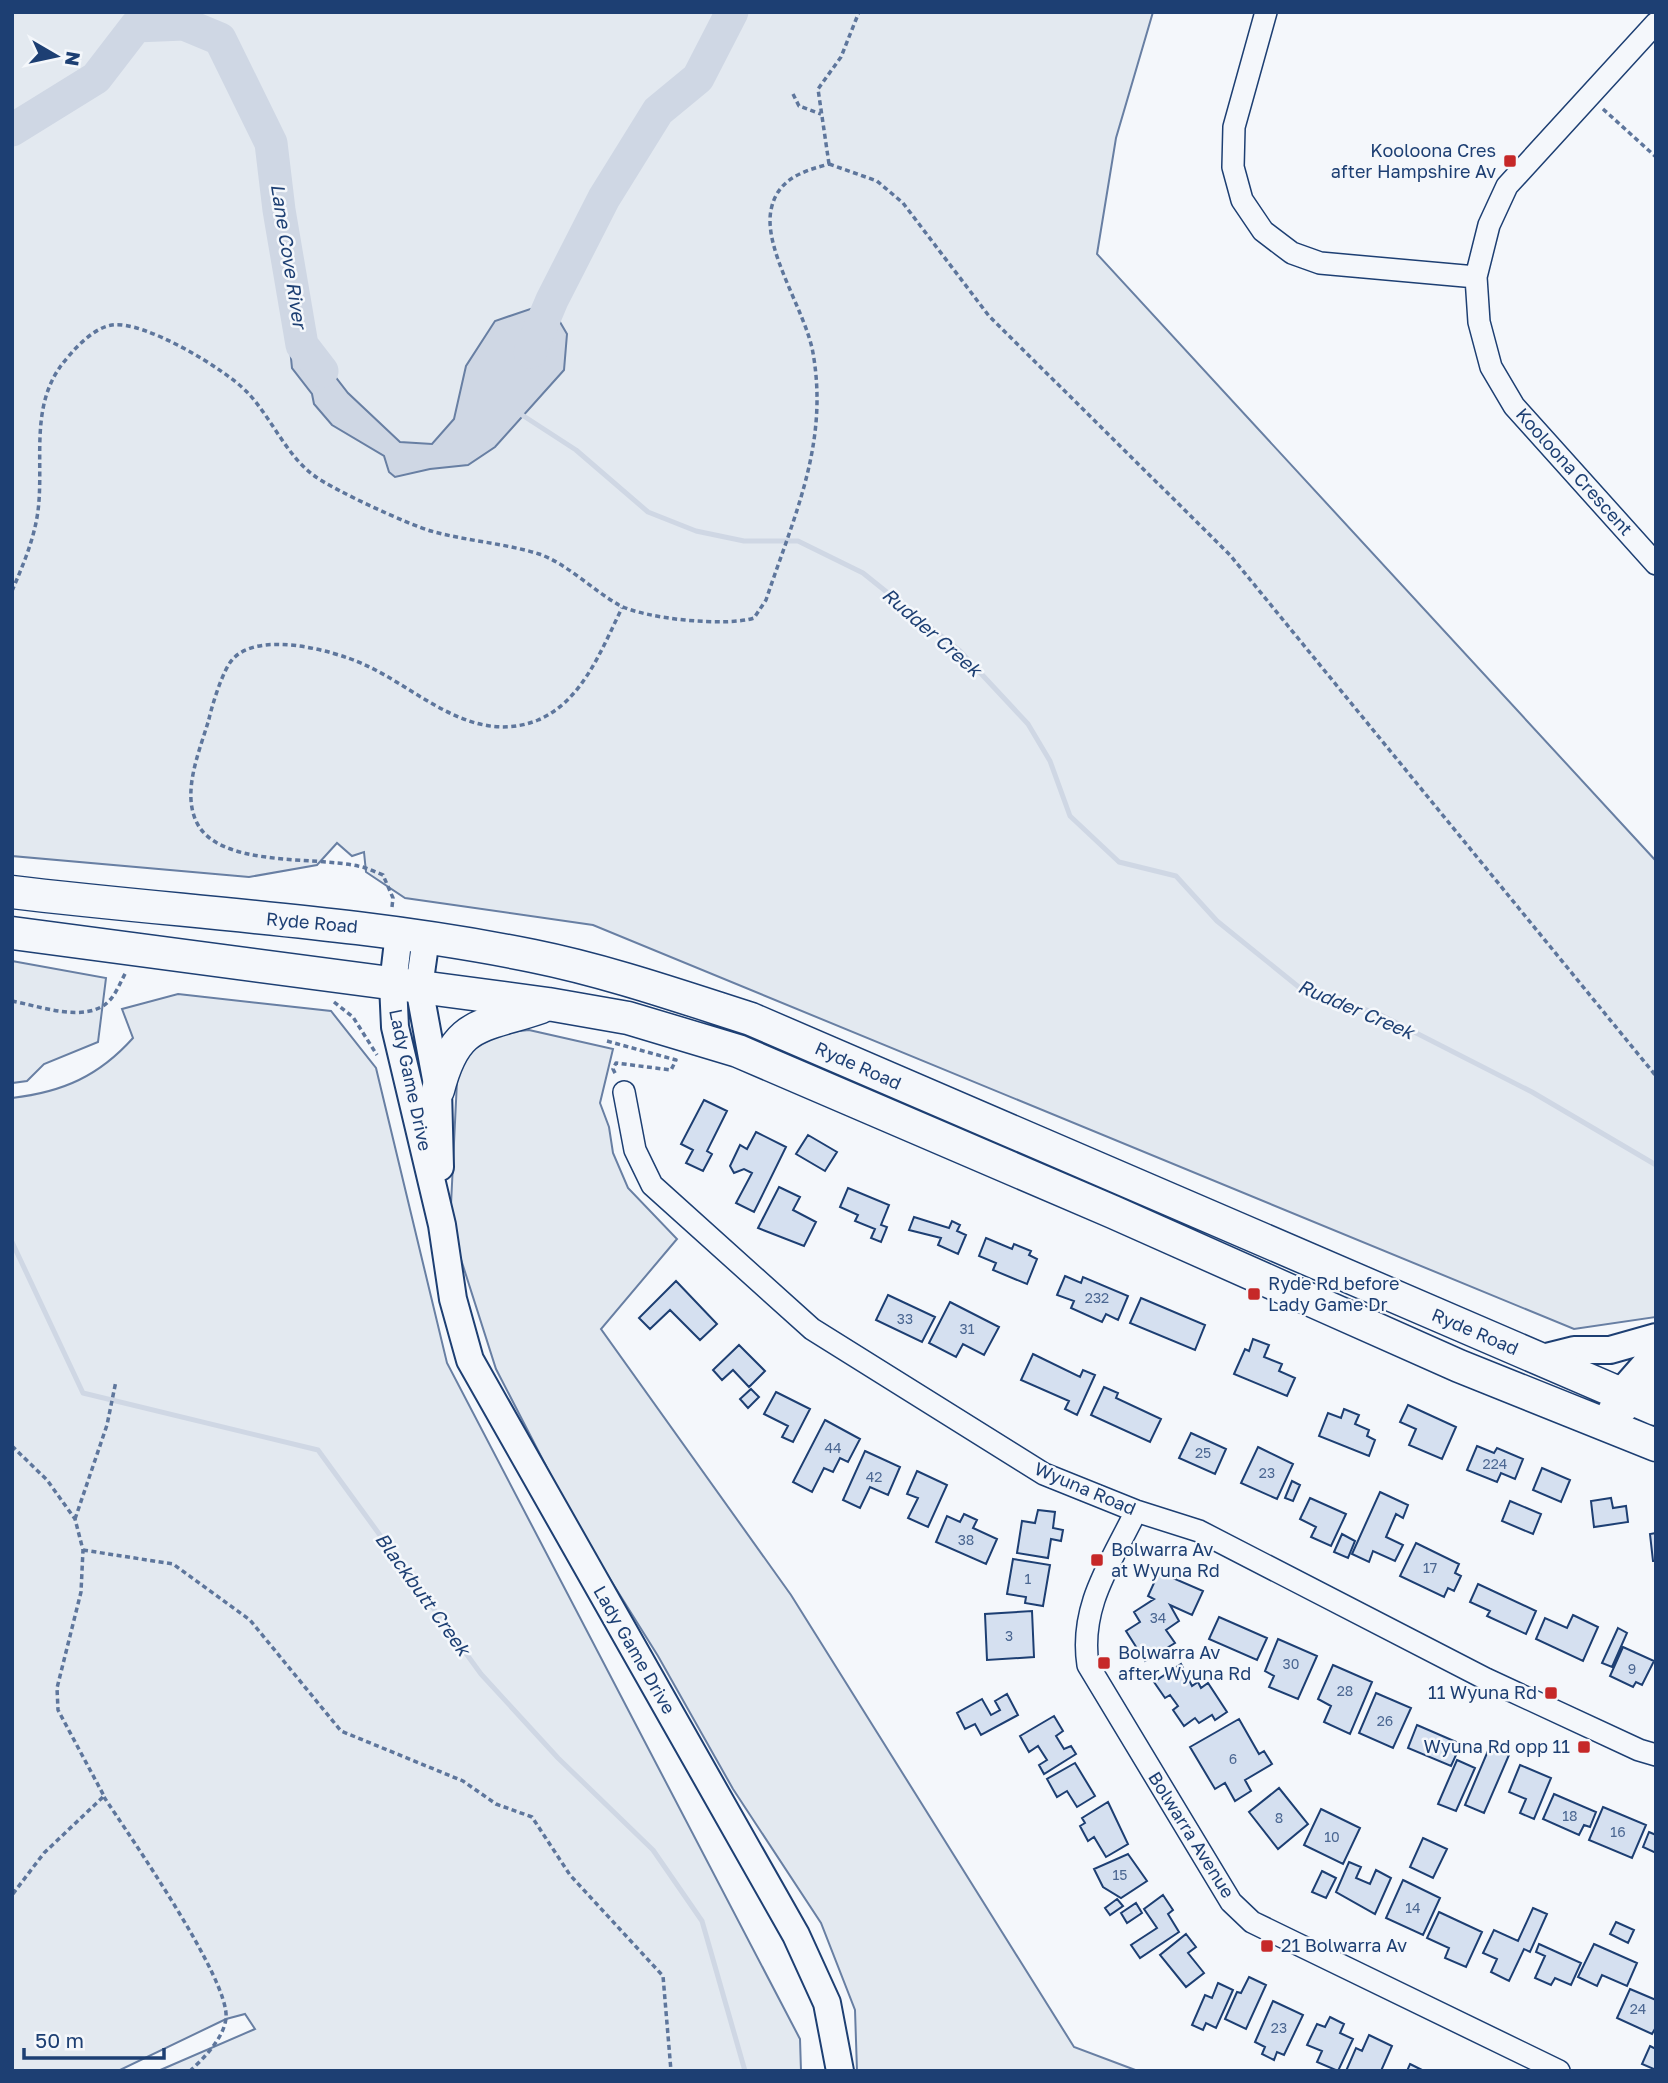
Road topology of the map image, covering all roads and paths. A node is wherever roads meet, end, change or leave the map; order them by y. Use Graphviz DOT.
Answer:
graph roads {
  1 [pos="859,12"];
  2 [pos="1266,12"];
  3 [pos="1656,23"];
  4 [pos="793,94"];
  5 [pos="1588,96"];
  6 [pos="821,114"];
  7 [pos="1656,157"];
  8 [pos="829,164"];
  9 [pos="1476,277"];
  10 [pos="1656,564"];
  11 [pos="12,591"];
  12 [pos="622,607"];
  13 [pos="12,892"];
  14 [pos="406,926"];
  15 [pos="12,933"];
  16 [pos="126,972"];
  17 [pos="406,985"];
  18 [pos="12,1001"];
  19 [pos="326,1001"];
  20 [pos="548,1004"];
  21 [pos="599,1040"];
  22 [pos="380,1060"];
  23 [pos="1656,1076"];
  24 [pos="438,1090"];
  25 [pos="624,1093"];
  26 [pos="442,1225"];
  27 [pos="1656,1337"];
  28 [pos="1656,1352"];
  29 [pos="1538,1359"];
  30 [pos="116,1381"];
  31 [pos="1642,1395"];
  32 [pos="1605,1423"];
  33 [pos="1656,1445"];
  34 [pos="12,1446"];
  35 [pos="1136,1511"];
  36 [pos="75,1519"];
  37 [pos="83,1550"];
  38 [pos="1656,1755"];
  39 [pos="104,1796"];
  40 [pos="12,1895"];
  41 [pos="190,2071"];
  42 [pos="671,2071"];
  43 [pos="840,2071"];
  44 [pos="1559,2071"];
  1 -- 6 [label="path"];
  2 -- 9 [label="street"];
  3 -- 5 [label="street, Kooloona Crescent"];
  4 -- 6 [label="path"];
  5 -- 7 [label="path"];
  5 -- 9 [label="street, Kooloona Crescent"];
  6 -- 8 [label="path"];
  8 -- 12 [label="path"];
  8 -- 23 [label="path"];
  9 -- 10 [label="street, Kooloona Crescent"];
  11 -- 12 [label="path"];
  12 -- 14 [label="path"];
  13 -- 14 [label="highway, Ryde Road"];
  14 -- 17 [label="main road, Lady Game Drive"];
  14 -- 29 [label="highway, Ryde Road"];
  15 -- 17 [label="highway, Ryde Road"];
  16 -- 18 [label="path"];
  17 -- 20 [label="highway, Ryde Road"];
  17 -- 24 [label="main road, Lady Game Drive"];
  17 -- 26 [label="main road, Lady Game Drive"];
  19 -- 22 [label="path"];
  20 -- 24 [label="highway"];
  20 -- 32 [label="highway, Ryde Road"];
  21 -- 25 [label="path"];
  24 -- 26 [label="main road, Lady Game Drive"];
  25 -- 35 [label="street, Wyuna Road"];
  26 -- 43 [label="main road, Lady Game Drive"];
  27 -- 29 [label="main road"];
  28 -- 31 [label="main road"];
  29 -- 31 [label="highway, Ryde Road"];
  30 -- 36 [label="path"];
  31 -- 32 [label="main road"];
  32 -- 33 [label="highway, Ryde Road"];
  34 -- 36 [label="path"];
  35 -- 38 [label="street, Wyuna Road"];
  35 -- 44 [label="street, Bolwarra Avenue"];
  36 -- 37 [label="path"];
  37 -- 39 [label="path"];
  37 -- 42 [label="path"];
  39 -- 40 [label="path"];
  39 -- 41 [label="path"];
}
